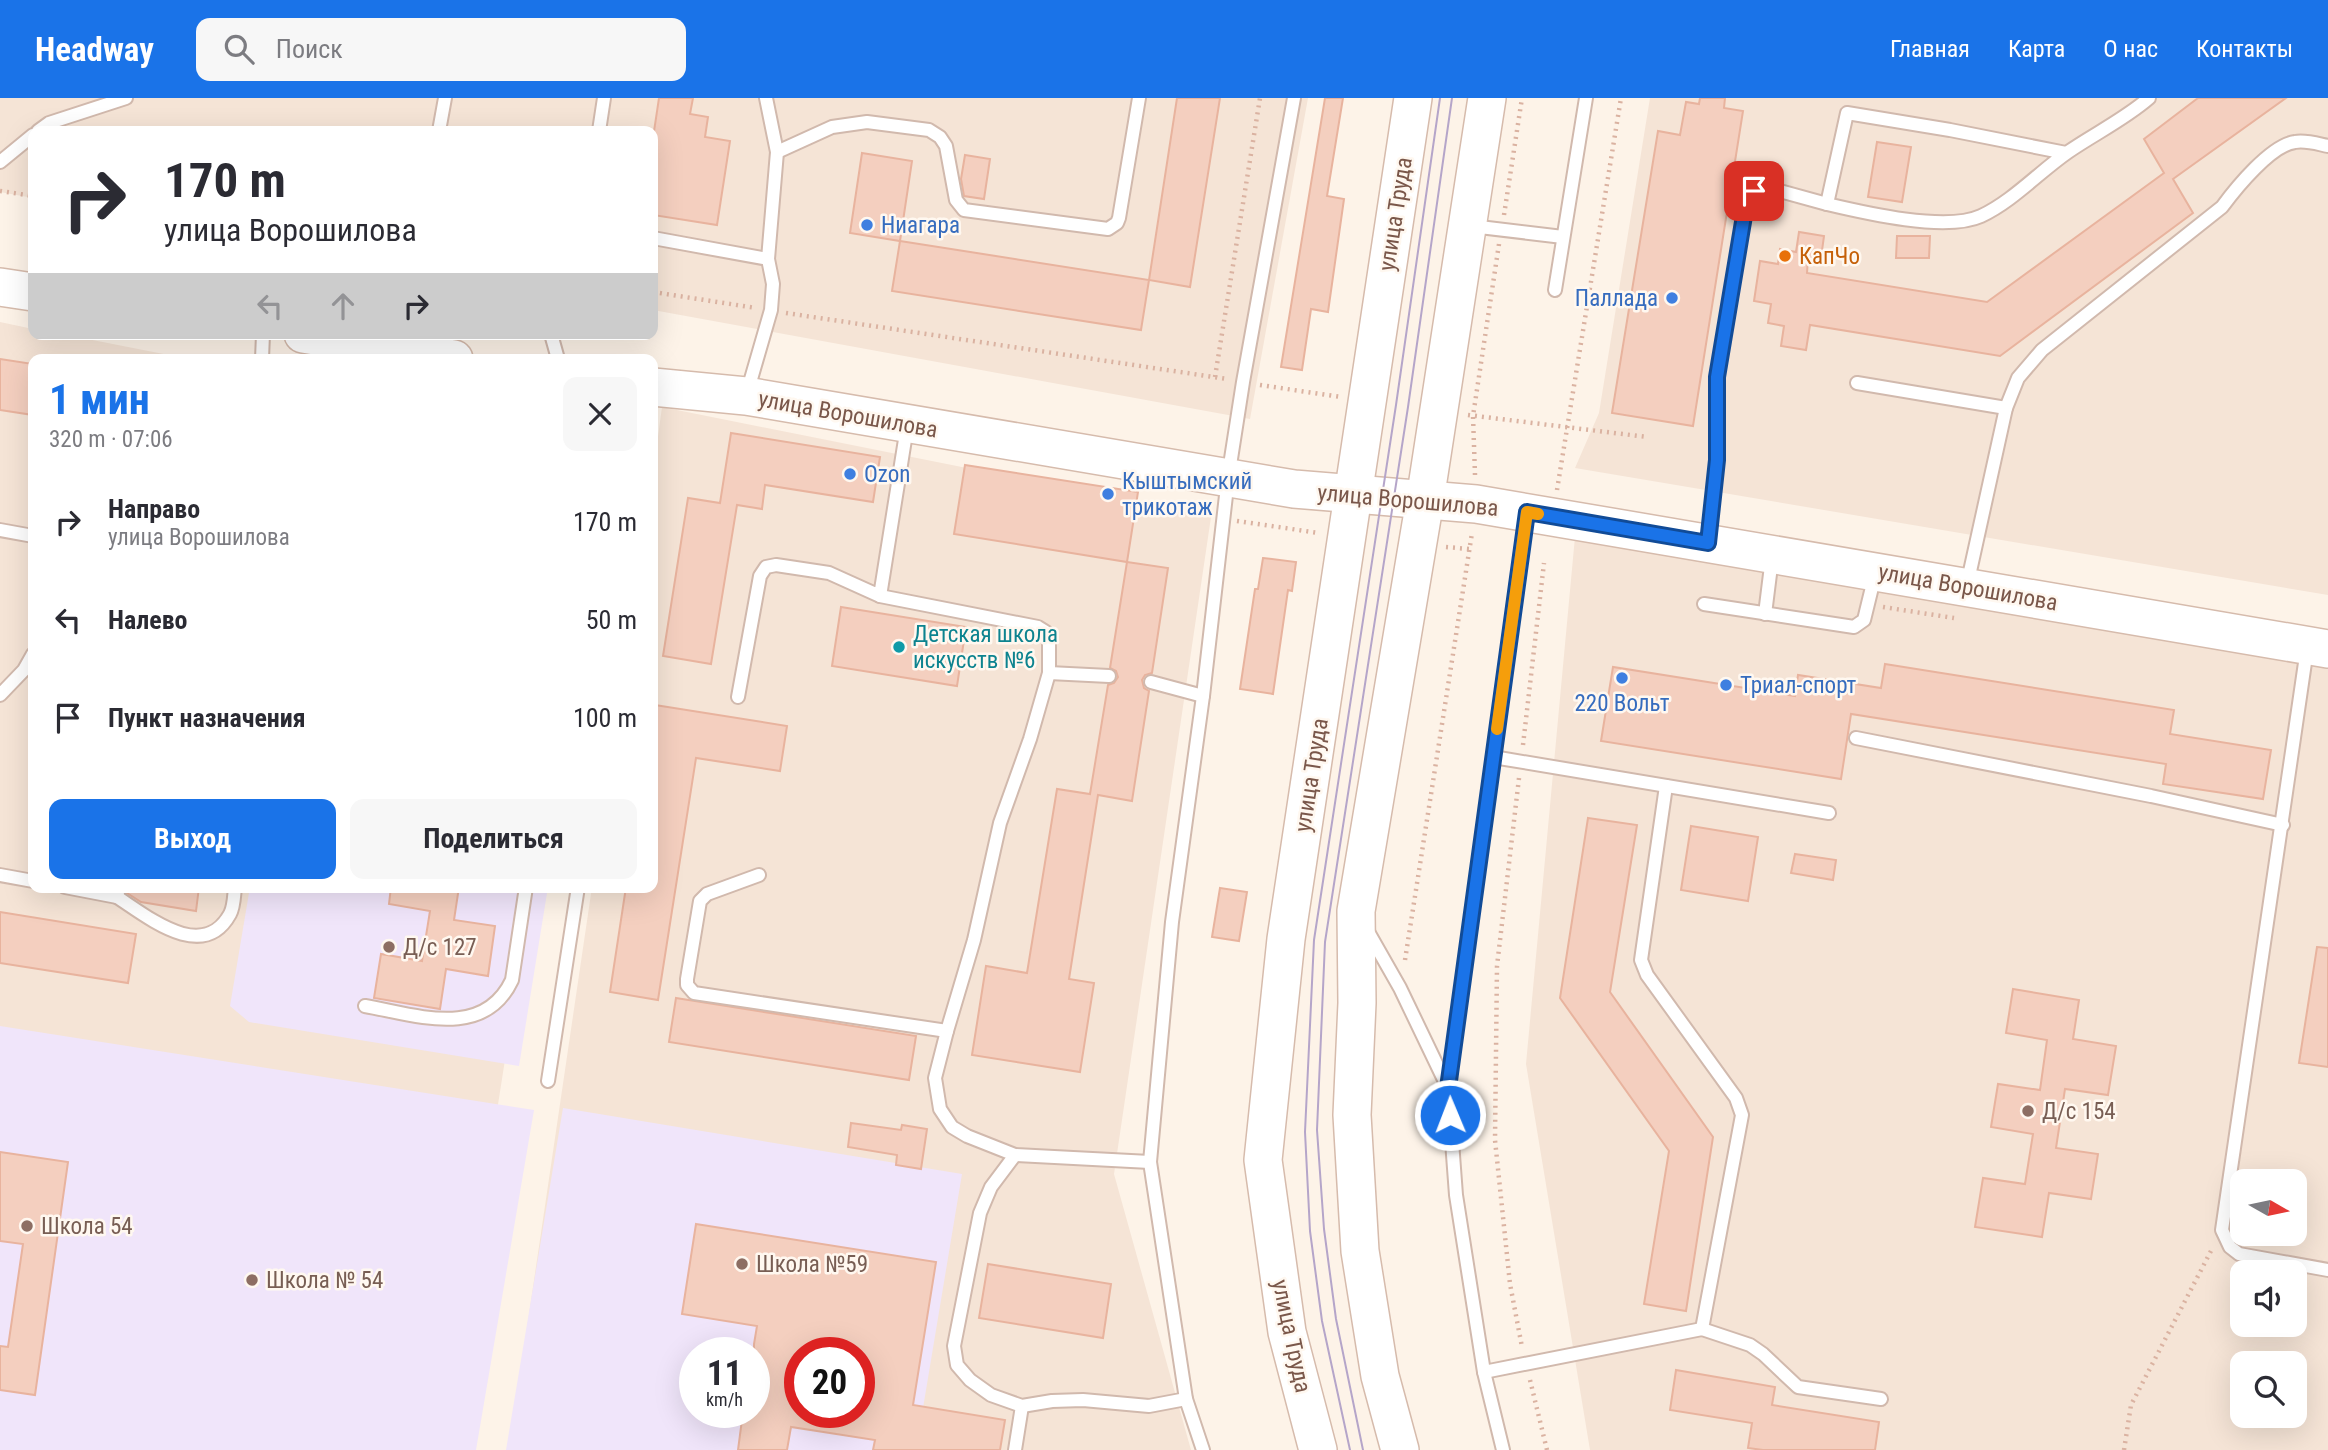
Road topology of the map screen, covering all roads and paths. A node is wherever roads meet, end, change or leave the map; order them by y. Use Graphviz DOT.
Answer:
graph roads {
  1 [pos="126,98"];
  2 [pos="445,98"];
  3 [pos="604,98"];
  4 [pos="766,98"];
  5 [pos="1139,98"];
  6 [pos="1260,98"];
  7 [pos="1294,98"];
  8 [pos="1413,98"];
  9 [pos="1487,98"];
  10 [pos="1522,98"];
  11 [pos="1586,98"];
  12 [pos="1621,98"];
  13 [pos="1850,98"];
  14 [pos="2149,98"];
  15 [pos="1847,113"];
  16 [pos="45,126"];
  17 [pos="440,126"];
  18 [pos="600,126"];
  19 [pos="28,139"];
  20 [pos="2328,146"];
  21 [pos="777,152"];
  22 [pos="2066,153"];
  23 [pos="0,162"];
  24 [pos="0,191"];
  25 [pos="28,195"];
  26 [pos="1827,204"];
  27 [pos="1484,228"];
  28 [pos="1563,237"];
  29 [pos="658,239"];
  30 [pos="768,259"];
  31 [pos="0,287"];
  32 [pos="1555,290"];
  33 [pos="28,291"];
  34 [pos="658,293"];
  35 [pos="771,310"];
  36 [pos="370,340"];
  37 [pos="404,343"];
  38 [pos="438,354"];
  39 [pos="1214,377"];
  40 [pos="1243,382"];
  41 [pos="1857,383"];
  42 [pos="658,391"];
  43 [pos="746,396"];
  44 [pos="1367,401"];
  45 [pos="2006,408"];
  46 [pos="1456,414"];
  47 [pos="907,424"];
  48 [pos="1565,427"];
  49 [pos="1647,437"];
  50 [pos="1228,478"];
  51 [pos="1556,491"];
  52 [pos="1353,494"];
  53 [pos="1425,500"];
  54 [pos="1476,504"];
  55 [pos="1527,512"];
  56 [pos="1225,520"];
  57 [pos="0,530"];
  58 [pos="1318,533"];
  59 [pos="28,535"];
  60 [pos="1708,543"];
  61 [pos="1772,554"];
  62 [pos="1544,563"];
  63 [pos="1876,572"];
  64 [pos="1966,587"];
  65 [pos="880,596"];
  66 [pos="1704,604"];
  67 [pos="1765,614"];
  68 [pos="2318,647"];
  69 [pos="28,663"];
  70 [pos="1049,673"];
  71 [pos="1109,676"];
  72 [pos="1150,682"];
  73 [pos="0,695"];
  74 [pos="1203,696"];
  75 [pos="738,697"];
  76 [pos="1856,738"];
  77 [pos="1493,757"];
  78 [pos="1521,761"];
  79 [pos="1667,786"];
  80 [pos="1829,813"];
  81 [pos="2283,825"];
  82 [pos="0,875"];
  83 [pos="759,875"];
  84 [pos="28,880"];
  85 [pos="119,893"];
  86 [pos="234,893"];
  87 [pos="525,893"];
  88 [pos="577,893"];
  89 [pos="1356,911"];
  90 [pos="1401,988"];
  91 [pos="365,1006"];
  92 [pos="947,1031"];
  93 [pos="548,1081"];
  94 [pos="1448,1088"];
  95 [pos="1015,1155"];
  96 [pos="1150,1162"];
  97 [pos="2222,1230"];
  98 [pos="2328,1270"];
  99 [pos="1702,1329"];
  100 [pos="1525,1363"];
  101 [pos="1483,1372"];
  102 [pos="1186,1399"];
  103 [pos="1881,1399"];
  104 [pos="1022,1406"];
  105 [pos="1015,1450"];
  106 [pos="1203,1450"];
  107 [pos="1318,1450"];
  108 [pos="1400,1450"];
  109 [pos="1503,1450"];
  110 [pos="1547,1450"];
  111 [pos="2124,1450"];
  1 -- 16 [label="lane"];
  2 -- 17 [label="lane"];
  3 -- 18 [label="lane"];
  4 -- 21 [label="lane"];
  5 -- 21 [label="lane"];
  6 -- 39 [label="path"];
  7 -- 40 [label="lane"];
  8 -- 44 [label="main road, улица Труда"];
  9 -- 27 [label="main road"];
  10 -- 27 [label="path"];
  11 -- 28 [label="lane"];
  12 -- 48 [label="path"];
  13 -- 15 [label="lane"];
  14 -- 22 [label="lane"];
  15 -- 22 [label="lane"];
  15 -- 26 [label="lane"];
  19 -- 23 [label="lane"];
  20 -- 45 [label="lane"];
  21 -- 30 [label="lane"];
  22 -- 26 [label="lane"];
  24 -- 25 [label="path"];
  26 -- 60 [label="lane"];
  27 -- 28 [label="lane"];
  27 -- 46 [label="main road"];
  27 -- 46 [label="path"];
  28 -- 32 [label="lane"];
  29 -- 30 [label="lane"];
  30 -- 35 [label="lane"];
  31 -- 33 [label="main road"];
  34 -- 35 [label="path"];
  35 -- 39 [label="path"];
  35 -- 43 [label="lane"];
  36 -- 37 [label="main road"];
  37 -- 38 [label="main road"];
  39 -- 40 [label="path"];
  40 -- 44 [label="path"];
  40 -- 50 [label="lane"];
  41 -- 45 [label="lane"];
  42 -- 43 [label="main road, улица Ворошилова"];
  43 -- 47 [label="main road, улица Ворошилова"];
  44 -- 52 [label="main road, улица Труда"];
  45 -- 64 [label="lane"];
  46 -- 48 [label="path"];
  46 -- 53 [label="main road"];
  46 -- 54 [label="path"];
  47 -- 50 [label="main road, улица Ворошилова"];
  47 -- 65 [label="lane"];
  48 -- 49 [label="path"];
  48 -- 51 [label="path"];
  50 -- 52 [label="main road, улица Ворошилова"];
  50 -- 56 [label="lane"];
  52 -- 53 [label="main road, улица Ворошилова"];
  52 -- 107 [label="main road, улица Труда"];
  53 -- 54 [label="main road, улица Ворошилова"];
  53 -- 89 [label="main road"];
  54 -- 55 [label="main road, улица Ворошилова"];
  54 -- 90 [label="path"];
  55 -- 60 [label="main road, улица Ворошилова"];
  55 -- 77 [label="lane"];
  56 -- 58 [label="path"];
  56 -- 74 [label="lane"];
  57 -- 59 [label="lane"];
  60 -- 61 [label="main road, улица Ворошилова"];
  61 -- 63 [label="main road, улица Ворошилова"];
  61 -- 67 [label="lane"];
  62 -- 78 [label="path"];
  63 -- 64 [label="main road, улица Ворошилова"];
  63 -- 67 [label="lane"];
  64 -- 68 [label="main road, улица Ворошилова"];
  65 -- 70 [label="lane"];
  65 -- 75 [label="lane"];
  66 -- 67 [label="lane"];
  68 -- 81 [label="lane"];
  69 -- 73 [label="lane"];
  70 -- 71 [label="lane"];
  70 -- 92 [label="lane"];
  72 -- 74 [label="lane"];
  74 -- 96 [label="lane"];
  76 -- 81 [label="lane"];
  77 -- 78 [label="lane"];
  77 -- 94 [label="lane"];
  78 -- 79 [label="lane"];
  78 -- 100 [label="path"];
  79 -- 80 [label="lane"];
  79 -- 99 [label="lane"];
  81 -- 97 [label="lane"];
  82 -- 84 [label="lane"];
  83 -- 92 [label="lane"];
  85 -- 86 [label="lane"];
  87 -- 91 [label="lane"];
  88 -- 93 [label="lane"];
  89 -- 90 [label="lane"];
  89 -- 108 [label="main road"];
  90 -- 94 [label="lane"];
  92 -- 95 [label="lane"];
  94 -- 101 [label="lane"];
  95 -- 96 [label="lane"];
  95 -- 104 [label="lane"];
  96 -- 102 [label="lane"];
  97 -- 98 [label="lane"];
  97 -- 111 [label="path"];
  99 -- 100 [label="lane"];
  99 -- 103 [label="lane"];
  100 -- 101 [label="lane"];
  100 -- 110 [label="path"];
  101 -- 109 [label="lane"];
  102 -- 104 [label="lane"];
  102 -- 106 [label="lane"];
  104 -- 105 [label="lane"];
}
